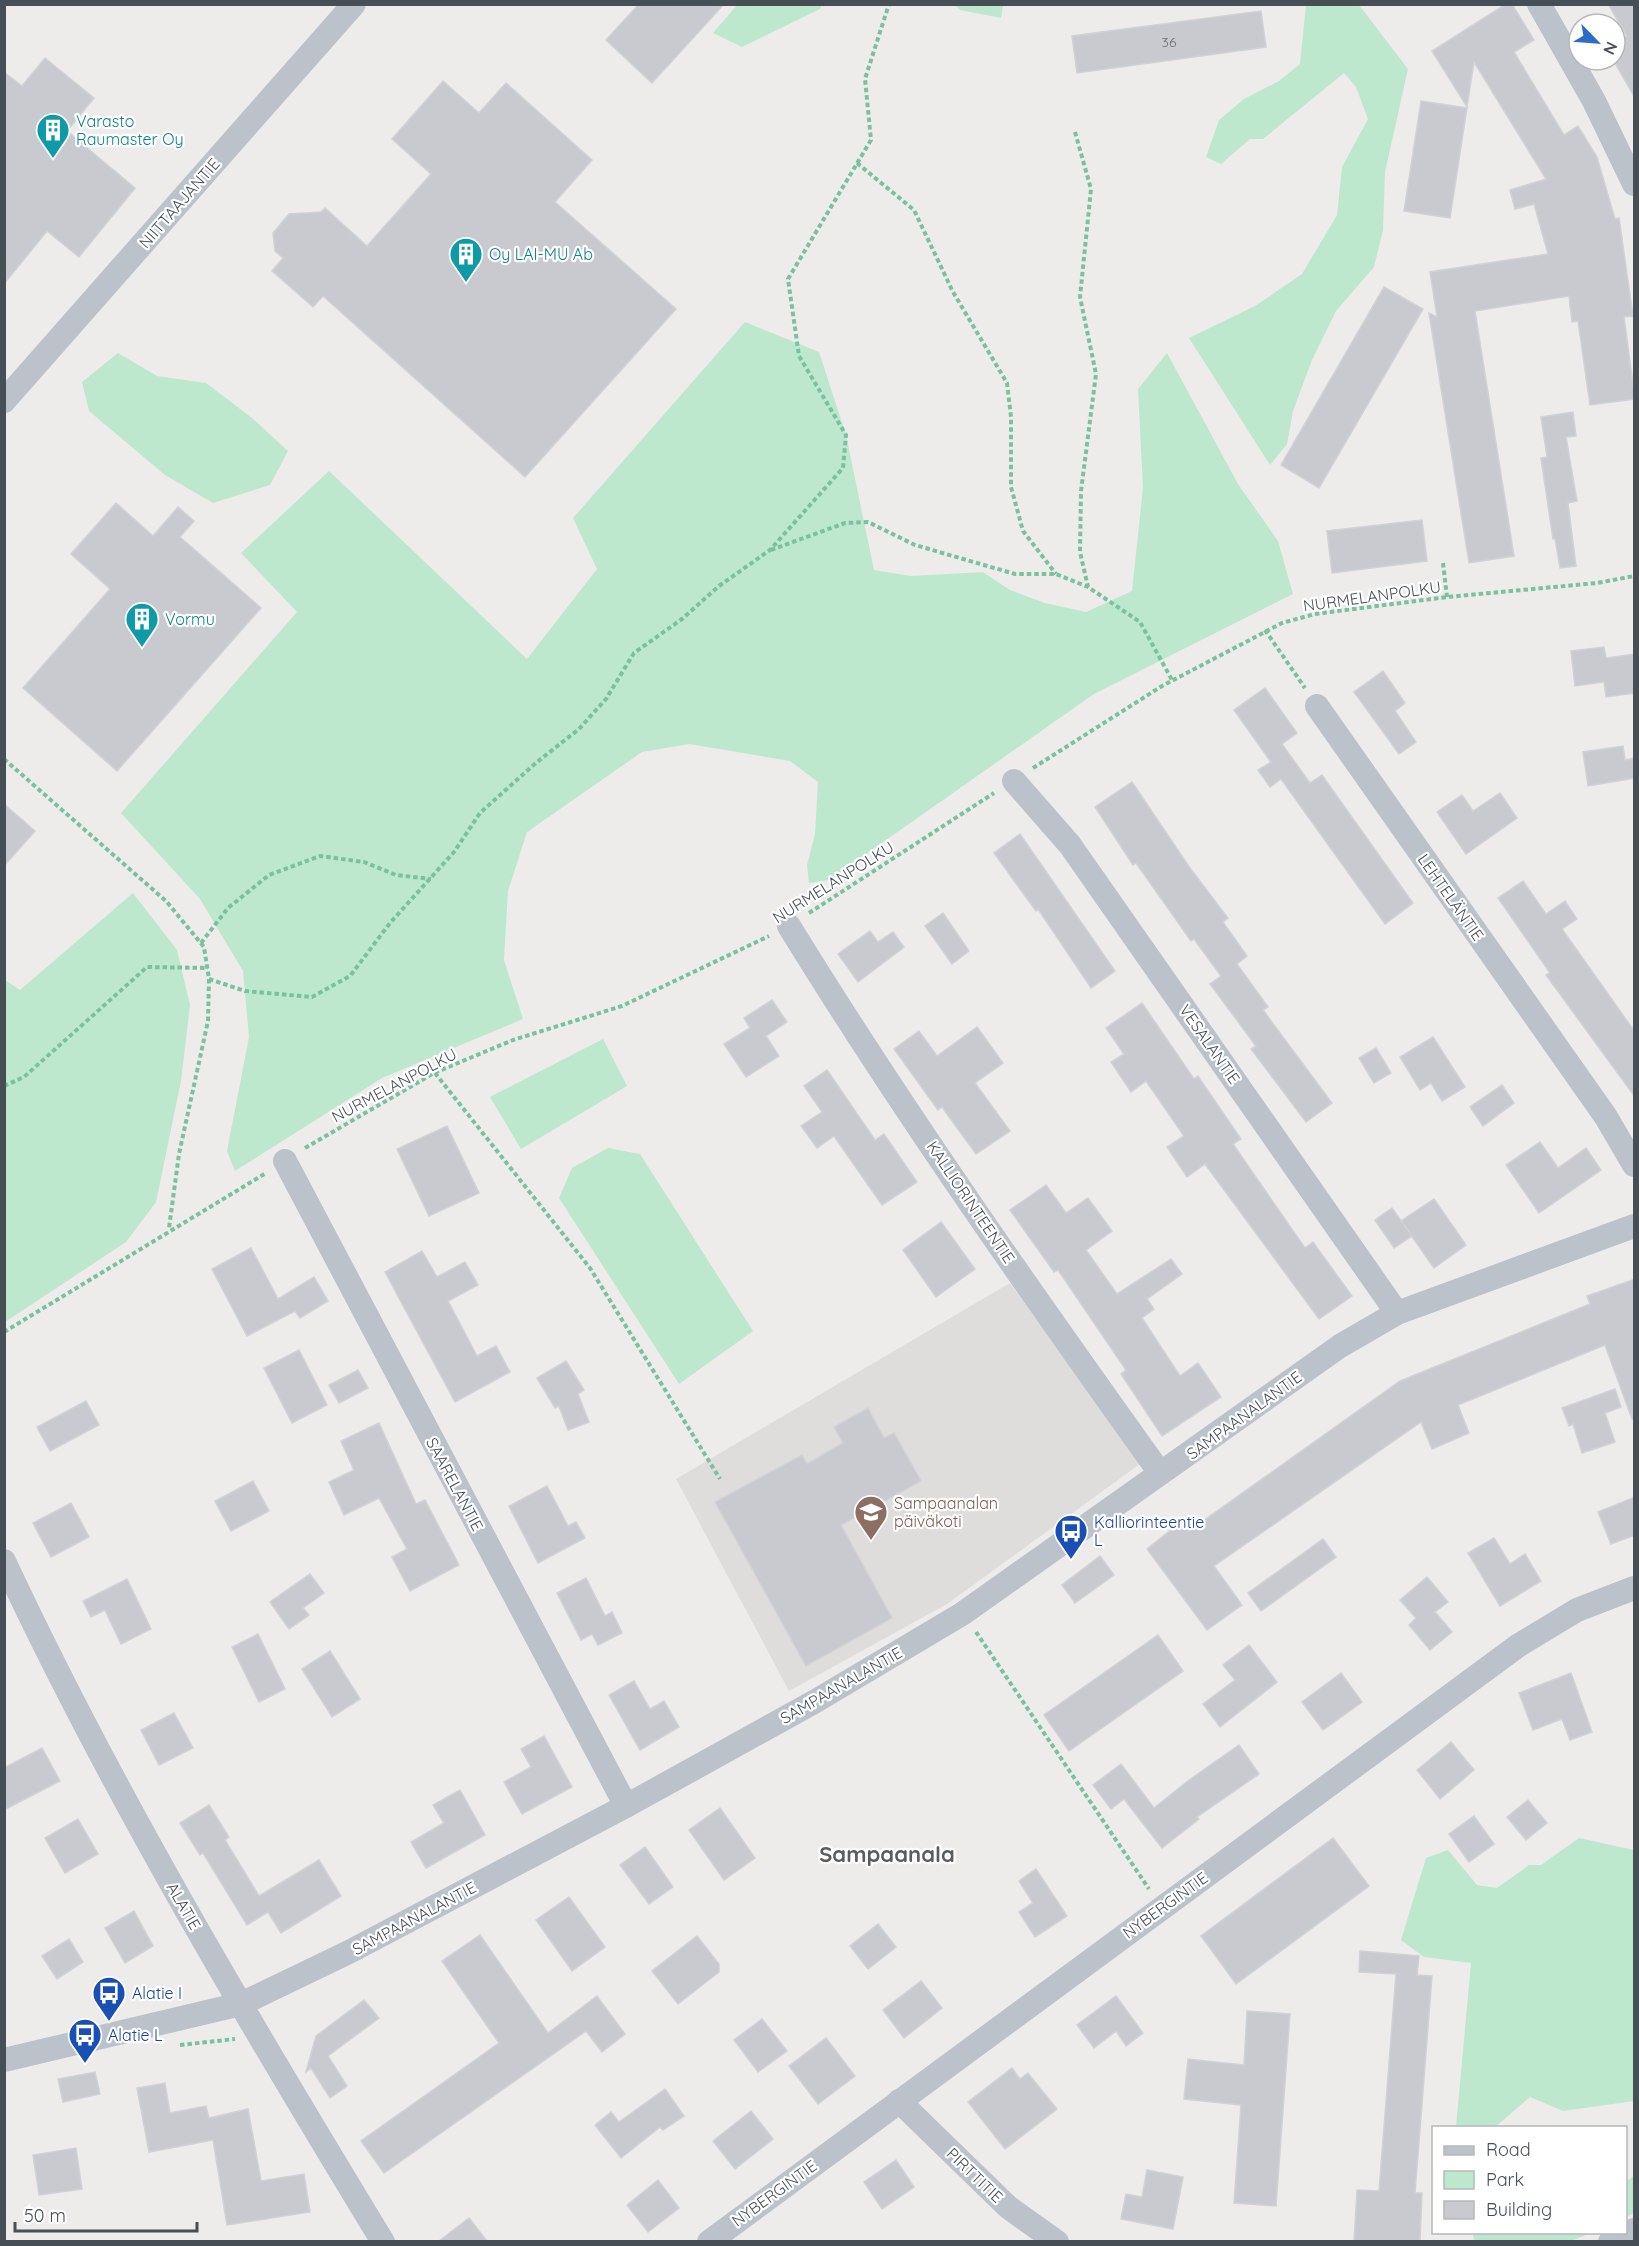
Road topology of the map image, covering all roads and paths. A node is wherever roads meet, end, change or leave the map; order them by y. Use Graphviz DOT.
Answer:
graph roads {
  1 [pos="354,4"];
  2 [pos="889,4"];
  3 [pos="1539,4"];
  4 [pos="1075,132"];
  5 [pos="857,163"];
  6 [pos="1635,184"];
  7 [pos="4,401"];
  8 [pos="770,550"];
  9 [pos="1443,563"];
  10 [pos="1056,573"];
  11 [pos="1635,576"];
  12 [pos="1088,587"];
  13 [pos="1447,597"];
  14 [pos="1265,630"];
  15 [pos="1172,680"];
  16 [pos="1317,706"];
  17 [pos="4,759"];
  18 [pos="1014,781"];
  19 [pos="431,879"];
  20 [pos="789,926"];
  21 [pos="201,943"];
  22 [pos="208,968"];
  23 [pos="209,979"];
  24 [pos="434,1073"];
  25 [pos="4,1086"];
  26 [pos="285,1161"];
  27 [pos="1635,1165"];
  28 [pos="1635,1226"];
  29 [pos="169,1229"];
  30 [pos="1397,1313"];
  31 [pos="4,1332"];
  32 [pos="1160,1473"];
  33 [pos="720,1479"];
  34 [pos="4,1561"];
  35 [pos="1635,1588"];
  36 [pos="962,1614"];
  37 [pos="626,1806"];
  38 [pos="1161,1907"];
  39 [pos="241,2004"];
  40 [pos="4,2060"];
  41 [pos="899,2101"];
  42 [pos="1626,2234"];
  43 [pos="382,2241"];
  44 [pos="709,2241"];
  45 [pos="1057,2241"];
  46 [pos="1611,2241"];
  1 -- 7 [label="street, NIITTAAJANTIE"];
  2 -- 5 [label="path"];
  3 -- 6 [label="street"];
  4 -- 12 [label="path"];
  5 -- 8 [label="path"];
  5 -- 10 [label="path"];
  8 -- 10 [label="path"];
  8 -- 19 [label="path"];
  9 -- 13 [label="path"];
  10 -- 12 [label="path"];
  11 -- 13 [label="path, NURMELANPOLKU"];
  12 -- 15 [label="path"];
  13 -- 14 [label="path, NURMELANPOLKU"];
  14 -- 15 [label="path, NURMELANPOLKU"];
  14 -- 16 [label="path"];
  15 -- 18 [label="path, NURMELANPOLKU"];
  16 -- 27 [label="street, LEHTELÄNTIE"];
  17 -- 21 [label="path"];
  18 -- 20 [label="path, NURMELANPOLKU"];
  18 -- 30 [label="street, VESALANTIE"];
  19 -- 21 [label="path"];
  19 -- 23 [label="path"];
  20 -- 24 [label="path, NURMELANPOLKU"];
  20 -- 32 [label="street, KALLIORINTEENTIE"];
  21 -- 22 [label="path"];
  22 -- 23 [label="path"];
  22 -- 25 [label="path"];
  23 -- 29 [label="path"];
  24 -- 26 [label="path, NURMELANPOLKU"];
  24 -- 33 [label="path"];
  26 -- 29 [label="path, NURMELANPOLKU"];
  26 -- 37 [label="street, SAARELANTIE"];
  28 -- 30 [label="street, SAMPAANALANTIE"];
  29 -- 31 [label="path, NURMELANPOLKU"];
  30 -- 32 [label="street, SAMPAANALANTIE"];
  32 -- 36 [label="street, SAMPAANALANTIE"];
  34 -- 39 [label="street, ALATIE"];
  35 -- 38 [label="street, NYBERGINTIE"];
  36 -- 37 [label="street, SAMPAANALANTIE"];
  36 -- 38 [label="path"];
  37 -- 39 [label="street, SAMPAANALANTIE"];
  38 -- 41 [label="street, NYBERGINTIE"];
  39 -- 40 [label="street, SAMPAANALANTIE"];
  39 -- 43 [label="street, ALATIE"];
  41 -- 44 [label="street, NYBERGINTIE"];
  41 -- 45 [label="street, PIRTTITIE"];
  42 -- 46 [label="street"];
}
